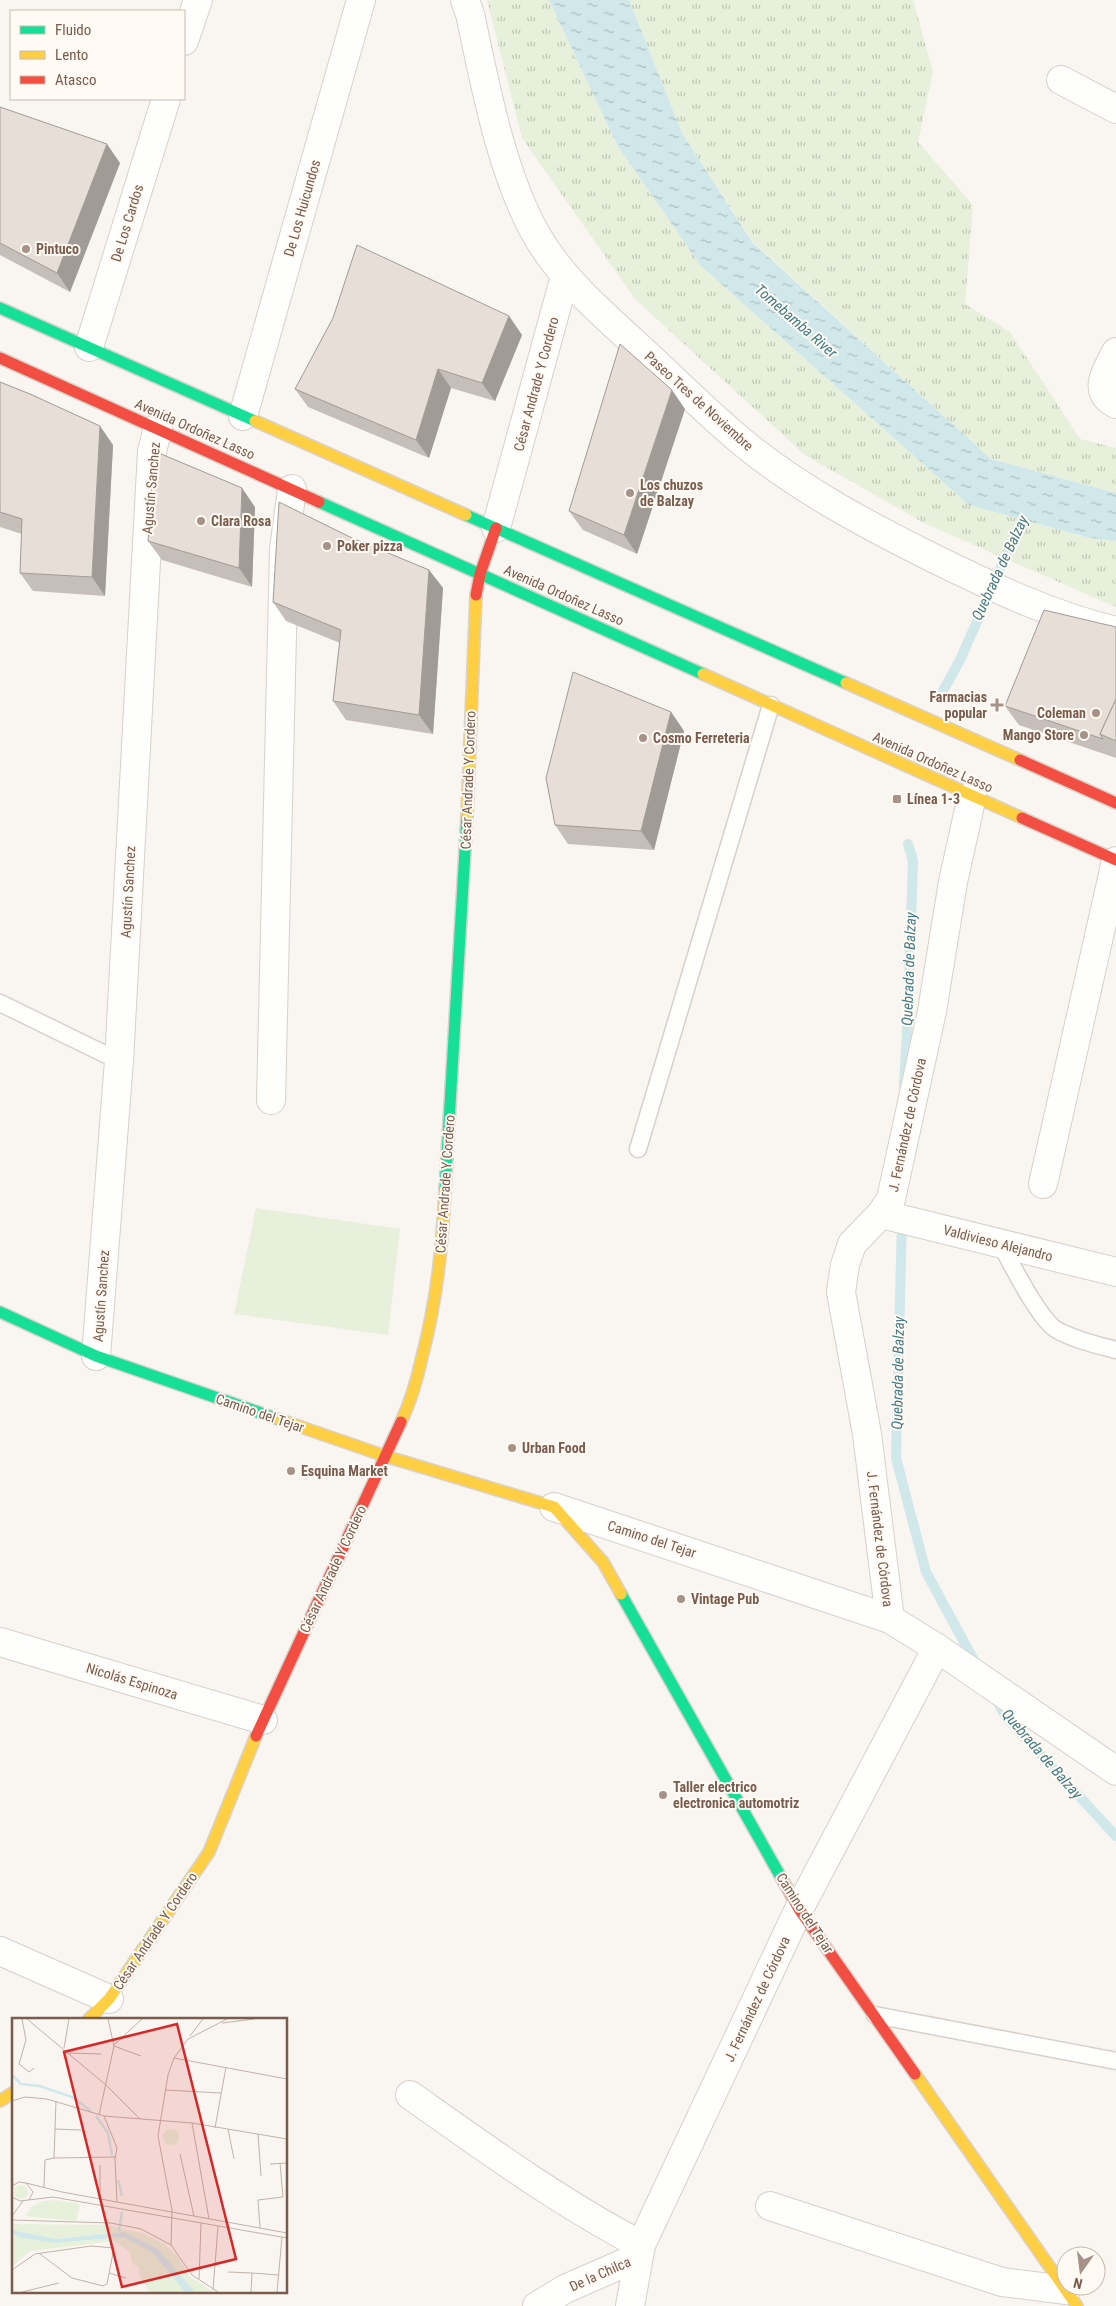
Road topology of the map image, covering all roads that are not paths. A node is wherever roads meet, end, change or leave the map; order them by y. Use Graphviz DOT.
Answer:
graph roads {
  1 [pos="198,0"];
  2 [pos="360,0"];
  3 [pos="465,0"];
  4 [pos="185,38"];
  5 [pos="1060,80"];
  6 [pos="166,100"];
  7 [pos="1116,109"];
  8 [pos="565,276"];
  9 [pos="0,308"];
  10 [pos="89,347"];
  11 [pos="1116,352"];
  12 [pos="0,358"];
  13 [pos="1116,404"];
  14 [pos="243,416"];
  15 [pos="158,428"];
  16 [pos="292,489"];
  17 [pos="496,528"];
  18 [pos="480,574"];
  19 [pos="1116,631"];
  20 [pos="771,705"];
  21 [pos="972,796"];
  22 [pos="1116,803"];
  23 [pos="1116,861"];
  24 [pos="0,1003"];
  25 [pos="119,1061"];
  26 [pos="271,1100"];
  27 [pos="638,1149"];
  28 [pos="1043,1184"];
  29 [pos="889,1210"];
  30 [pos="1000,1243"];
  31 [pos="1116,1272"];
  32 [pos="0,1312"];
  33 [pos="1116,1350"];
  34 [pos="96,1356"];
  35 [pos="385,1456"];
  36 [pos="554,1507"];
  37 [pos="890,1619"];
  38 [pos="0,1642"];
  39 [pos="937,1648"];
  40 [pos="263,1720"];
  41 [pos="1116,1771"];
  42 [pos="800,1909"];
  43 [pos="0,1951"];
  44 [pos="109,1999"];
  45 [pos="875,2015"];
  46 [pos="90,2018"];
  47 [pos="1116,2062"];
  48 [pos="12,2093"];
  49 [pos="410,2095"];
  50 [pos="0,2101"];
  51 [pos="770,2206"];
  52 [pos="639,2251"];
  53 [pos="1072,2298"];
  54 [pos="537,2306"];
  55 [pos="630,2306"];
  1 -- 4 [label="street"];
  2 -- 14 [label="street, De Los Huicundos"];
  3 -- 8 [label="street, Paseo Tres de Noviembre"];
  5 -- 7 [label="street"];
  6 -- 10 [label="street, De Los Cardos"];
  8 -- 17 [label="street, César Andrade Y Cordero"];
  8 -- 19 [label="street, Paseo Tres de Noviembre"];
  9 -- 10 [label="street"];
  10 -- 14 [label="street"];
  11 -- 13 [label="street"];
  12 -- 15 [label="street, Avenida Ordoñez Lasso"];
  14 -- 17 [label="street"];
  15 -- 16 [label="street, Avenida Ordoñez Lasso"];
  15 -- 25 [label="street, Agustín Sanchez"];
  16 -- 18 [label="street, Avenida Ordoñez Lasso"];
  16 -- 26 [label="street"];
  17 -- 18 [label="street, César Andrade Y Cordero"];
  17 -- 22 [label="street"];
  18 -- 20 [label="street, Avenida Ordoñez Lasso"];
  18 -- 35 [label="street, César Andrade Y Cordero"];
  20 -- 21 [label="street, Avenida Ordoñez Lasso"];
  20 -- 27 [label="lane"];
  21 -- 23 [label="street, Avenida Ordoñez Lasso"];
  21 -- 29 [label="street, J. Fernández de Córdova"];
  23 -- 28 [label="street"];
  24 -- 25 [label="lane"];
  25 -- 34 [label="street, Agustín Sanchez"];
  29 -- 30 [label="street, Valdivieso Alejandro"];
  29 -- 37 [label="street, J. Fernández de Córdova"];
  30 -- 31 [label="street, Valdivieso Alejandro"];
  30 -- 33 [label="lane"];
  32 -- 34 [label="street, Camino del Tejar"];
  34 -- 35 [label="street, Camino del Tejar"];
  35 -- 36 [label="street, Camino del Tejar"];
  35 -- 40 [label="street, César Andrade Y Cordero"];
  36 -- 37 [label="street, Camino del Tejar"];
  36 -- 42 [label="street, Camino del Tejar"];
  37 -- 39 [label="street, Camino del Tejar"];
  38 -- 40 [label="street, Nicolás Espinoza"];
  39 -- 41 [label="street, Camino del Tejar"];
  39 -- 42 [label="street, J. Fernández de Córdova"];
  40 -- 44 [label="street, César Andrade Y Cordero"];
  42 -- 45 [label="street, Camino del Tejar"];
  42 -- 52 [label="street, J. Fernández de Córdova"];
  43 -- 44 [label="street"];
  44 -- 46 [label="street, César Andrade Y Cordero"];
  45 -- 47 [label="lane"];
  45 -- 53 [label="street, Camino del Tejar"];
  48 -- 50 [label="street"];
  49 -- 52 [label="street"];
  51 -- 53 [label="street"];
  52 -- 54 [label="street, De la Chilca"];
  52 -- 55 [label="street, J. Fernández de Córdova"];
}
